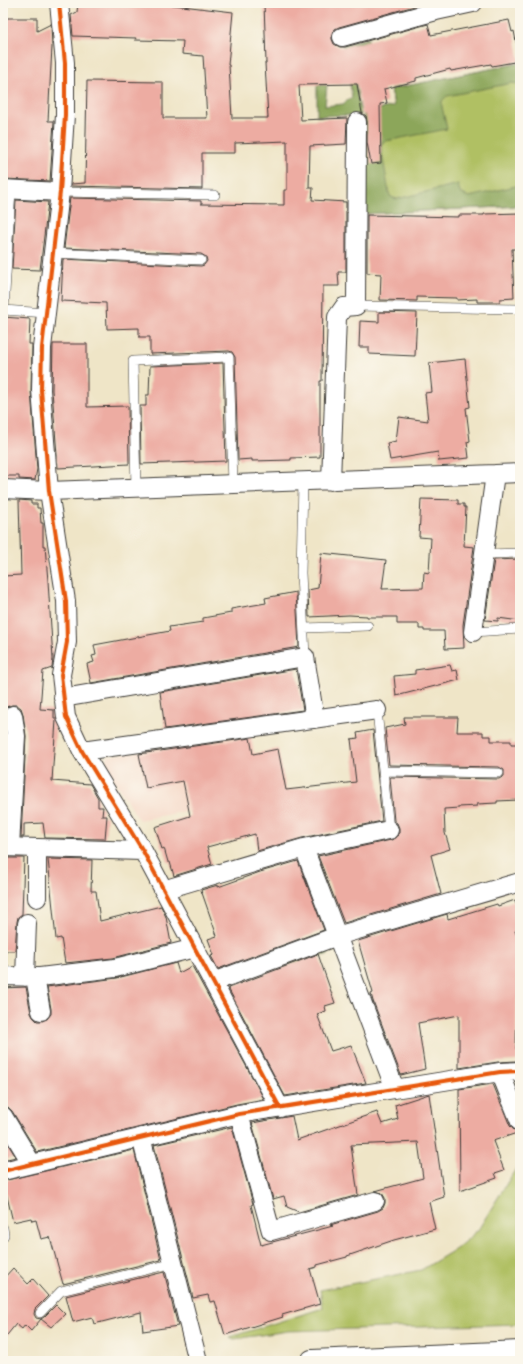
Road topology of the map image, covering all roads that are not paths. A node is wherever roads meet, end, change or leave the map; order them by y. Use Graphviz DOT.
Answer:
graph roads {
  1 [pos="59,3"];
  2 [pos="473,3"];
  3 [pos="435,7"];
  4 [pos="342,37"];
  5 [pos="357,122"];
  6 [pos="7,190"];
  7 [pos="60,192"];
  8 [pos="215,195"];
  9 [pos="53,253"];
  10 [pos="201,260"];
  11 [pos="356,306"];
  12 [pos="520,309"];
  13 [pos="4,310"];
  14 [pos="47,312"];
  15 [pos="520,473"];
  16 [pos="495,474"];
  17 [pos="332,481"];
  18 [pos="303,482"];
  19 [pos="233,484"];
  20 [pos="136,488"];
  21 [pos="3,489"];
  22 [pos="49,491"];
  23 [pos="520,553"];
  24 [pos="484,554"];
  25 [pos="368,626"];
  26 [pos="304,628"];
  27 [pos="520,629"];
  28 [pos="473,632"];
  29 [pos="306,657"];
  30 [pos="63,698"];
  31 [pos="378,710"];
  32 [pos="12,715"];
  33 [pos="315,719"];
  34 [pos="82,750"];
  35 [pos="383,771"];
  36 [pos="499,773"];
  37 [pos="389,830"];
  38 [pos="6,847"];
  39 [pos="37,848"];
  40 [pos="304,848"];
  41 [pos="143,851"];
  42 [pos="520,882"];
  43 [pos="163,890"];
  44 [pos="37,898"];
  45 [pos="26,923"];
  46 [pos="337,936"];
  47 [pos="195,948"];
  48 [pos="3,976"];
  49 [pos="30,977"];
  50 [pos="213,982"];
  51 [pos="41,1011"];
  52 [pos="520,1071"];
  53 [pos="500,1072"];
  54 [pos="395,1089"];
  55 [pos="280,1108"];
  56 [pos="240,1114"];
  57 [pos="3,1116"];
  58 [pos="520,1122"];
  59 [pos="141,1137"];
  60 [pos="32,1164"];
  61 [pos="3,1171"];
  62 [pos="375,1202"];
  63 [pos="3,1228"];
  64 [pos="3,1238"];
  65 [pos="174,1263"];
  66 [pos="40,1313"];
  67 [pos="520,1352"];
  68 [pos="198,1361"];
  69 [pos="312,1361"];
  1 -- 7 [label="street"];
  2 -- 3 [label="street"];
  3 -- 4 [label="street"];
  5 -- 11 [label="street"];
  6 -- 7 [label="street"];
  6 -- 13 [label="lane"];
  7 -- 8 [label="lane"];
  7 -- 9 [label="street"];
  9 -- 10 [label="lane"];
  9 -- 14 [label="street"];
  11 -- 12 [label="lane"];
  11 -- 17 [label="street"];
  13 -- 14 [label="lane"];
  14 -- 22 [label="street"];
  15 -- 16 [label="street"];
  16 -- 17 [label="street"];
  16 -- 24 [label="street"];
  17 -- 18 [label="street"];
  18 -- 19 [label="street"];
  18 -- 26 [label="lane"];
  19 -- 20 [label="street"];
  19 -- 20 [label="lane"];
  20 -- 22 [label="street"];
  21 -- 22 [label="street"];
  22 -- 30 [label="street"];
  23 -- 24 [label="lane"];
  24 -- 28 [label="street"];
  25 -- 26 [label="lane"];
  26 -- 29 [label="lane"];
  27 -- 28 [label="lane"];
  29 -- 30 [label="street"];
  29 -- 33 [label="street"];
  30 -- 34 [label="street"];
  31 -- 33 [label="street"];
  31 -- 35 [label="lane"];
  32 -- 38 [label="street"];
  33 -- 34 [label="street"];
  34 -- 41 [label="street"];
  35 -- 36 [label="lane"];
  35 -- 37 [label="lane"];
  37 -- 40 [label="street"];
  38 -- 39 [label="street"];
  39 -- 41 [label="street"];
  39 -- 44 [label="street"];
  40 -- 43 [label="street"];
  40 -- 46 [label="street"];
  41 -- 43 [label="street"];
  42 -- 46 [label="street"];
  43 -- 47 [label="street"];
  45 -- 49 [label="street"];
  46 -- 50 [label="street"];
  46 -- 54 [label="street"];
  47 -- 49 [label="street"];
  47 -- 50 [label="street"];
  48 -- 49 [label="street"];
  49 -- 51 [label="street"];
  50 -- 55 [label="street"];
  52 -- 53 [label="street"];
  53 -- 54 [label="street"];
  53 -- 58 [label="street"];
  54 -- 55 [label="street"];
  55 -- 56 [label="street"];
  56 -- 59 [label="street"];
  56 -- 62 [label="street"];
  57 -- 60 [label="street"];
  59 -- 60 [label="street"];
  59 -- 65 [label="street"];
  60 -- 61 [label="street"];
  63 -- 64 [label="lane"];
  65 -- 66 [label="lane"];
  65 -- 68 [label="street"];
  67 -- 69 [label="main road"];
}
